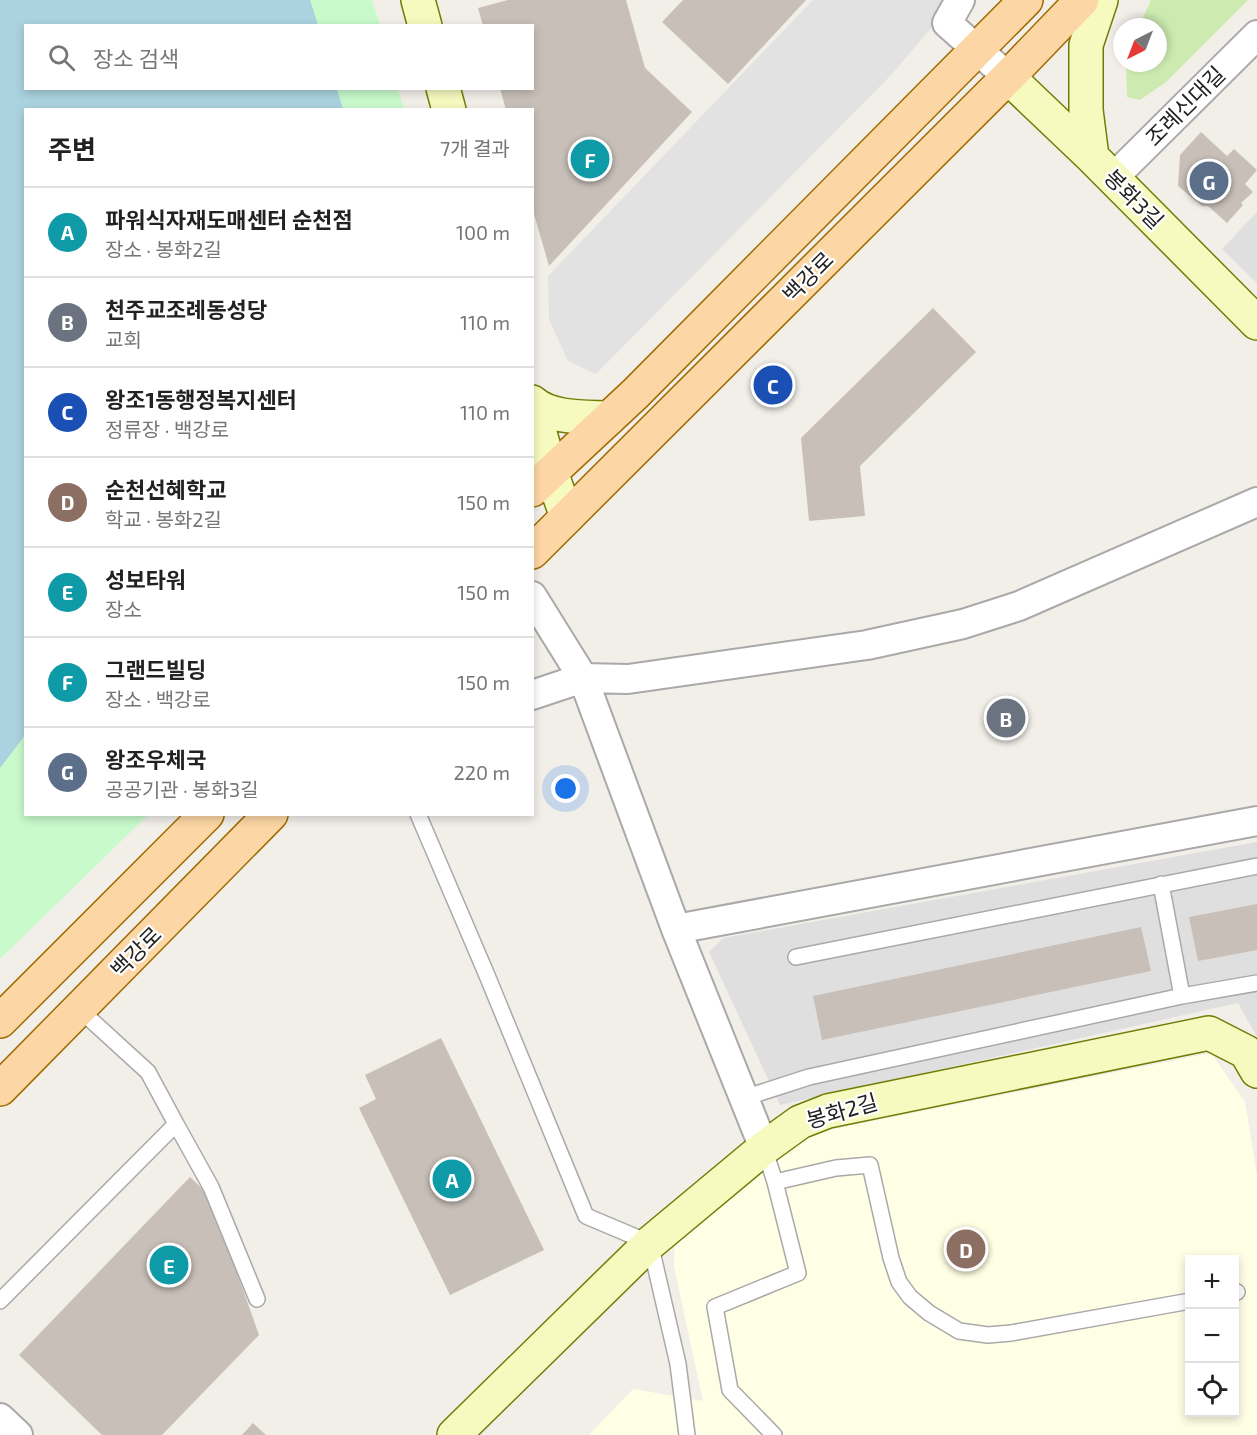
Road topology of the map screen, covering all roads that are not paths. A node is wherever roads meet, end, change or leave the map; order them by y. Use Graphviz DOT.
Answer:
graph roads {
  1 [pos="418,0"];
  2 [pos="960,0"];
  3 [pos="1026,0"];
  4 [pos="1082,0"];
  5 [pos="1101,0"];
  6 [pos="424,24"];
  7 [pos="1257,35"];
  8 [pos="978,49"];
  9 [pos="1008,76"];
  10 [pos="444,90"];
  11 [pos="448,108"];
  12 [pos="1103,168"];
  13 [pos="1257,323"];
  14 [pos="534,405"];
  15 [pos="609,418"];
  16 [pos="534,419"];
  17 [pos="542,481"];
  18 [pos="1257,502"];
  19 [pos="567,517"];
  20 [pos="534,550"];
  21 [pos="534,599"];
  22 [pos="583,678"];
  23 [pos="534,694"];
  24 [pos="205,816"];
  25 [pos="269,816"];
  26 [pos="419,816"];
  27 [pos="1257,821"];
  28 [pos="1257,866"];
  29 [pos="1161,884"];
  30 [pos="676,929"];
  31 [pos="796,957"];
  32 [pos="1257,983"];
  33 [pos="1182,996"];
  34 [pos="79,1009"];
  35 [pos="0,1021"];
  36 [pos="1257,1071"];
  37 [pos="0,1089"];
  38 [pos="744,1098"];
  39 [pos="176,1124"];
  40 [pos="764,1148"];
  41 [pos="775,1182"];
  42 [pos="650,1243"];
  43 [pos="257,1299"];
  44 [pos="0,1301"];
  45 [pos="1185,1302"];
  46 [pos="0,1418"];
  47 [pos="18,1435"];
  48 [pos="454,1435"];
  49 [pos="687,1435"];
  50 [pos="774,1435"];
  1 -- 6 [label="street"];
  2 -- 8 [label="street"];
  3 -- 8 [label="main road, 백강로"];
  4 -- 9 [label="main road, 백강로"];
  5 -- 12 [label="street"];
  7 -- 12 [label="street, 조례신대길"];
  8 -- 9 [label="street"];
  8 -- 15 [label="main road, 백강로"];
  9 -- 12 [label="street, 봉화3길"];
  9 -- 19 [label="main road, 백강로"];
  10 -- 11 [label="street"];
  12 -- 13 [label="street, 봉화3길"];
  14 -- 15 [label="street"];
  15 -- 17 [label="main road, 백강로"];
  16 -- 17 [label="street"];
  17 -- 19 [label="street"];
  18 -- 22 [label="street"];
  19 -- 20 [label="main road, 백강로"];
  21 -- 22 [label="street"];
  22 -- 23 [label="street"];
  22 -- 30 [label="street"];
  24 -- 35 [label="main road"];
  25 -- 34 [label="main road, 백강로"];
  26 -- 42 [label="lane"];
  27 -- 30 [label="street"];
  28 -- 29 [label="lane"];
  29 -- 31 [label="lane"];
  29 -- 33 [label="lane"];
  30 -- 38 [label="street"];
  32 -- 33 [label="lane"];
  33 -- 38 [label="lane"];
  34 -- 37 [label="main road, 백강로"];
  34 -- 39 [label="lane"];
  36 -- 40 [label="street, 봉화2길"];
  38 -- 40 [label="street"];
  39 -- 43 [label="lane"];
  39 -- 44 [label="lane"];
  40 -- 41 [label="lane"];
  40 -- 42 [label="street, 봉화2길"];
  41 -- 45 [label="lane"];
  41 -- 50 [label="lane"];
  42 -- 48 [label="street, 봉화2길"];
  42 -- 49 [label="lane"];
  46 -- 47 [label="street"];
}
